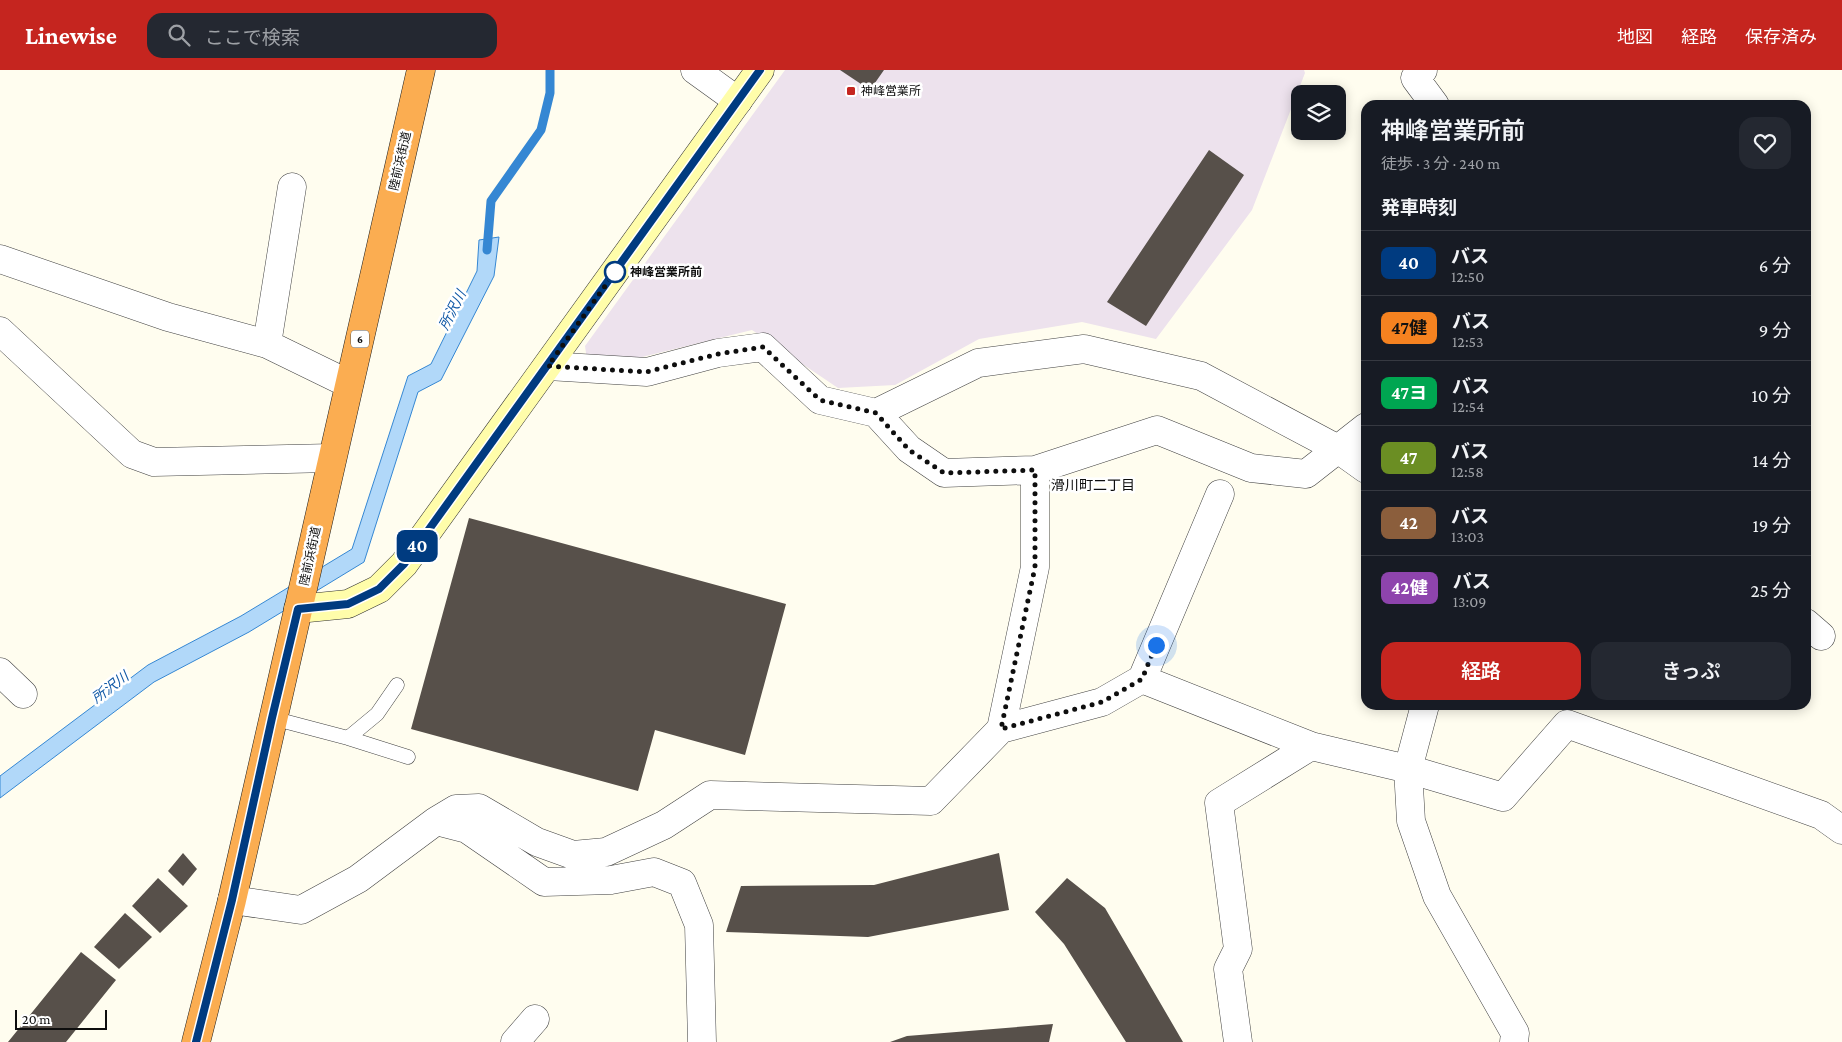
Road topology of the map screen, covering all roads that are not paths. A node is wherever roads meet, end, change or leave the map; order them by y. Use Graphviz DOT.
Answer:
graph roads {
  1 [pos="421,70"];
  2 [pos="695,70"];
  3 [pos="760,70"];
  4 [pos="1415,73"];
  5 [pos="1432,100"];
  6 [pos="738,101"];
  7 [pos="292,187"];
  8 [pos="0,258"];
  9 [pos="0,330"];
  10 [pos="267,344"];
  11 [pos="548,366"];
  12 [pos="350,384"];
  13 [pos="876,413"];
  14 [pos="1361,431"];
  15 [pos="1338,450"];
  16 [pos="332,458"];
  17 [pos="1361,466"];
  18 [pos="1035,470"];
  19 [pos="1220,494"];
  20 [pos="298,609"];
  21 [pos="0,672"];
  22 [pos="1142,679"];
  23 [pos="397,685"];
  24 [pos="23,694"];
  25 [pos="1424,710"];
  26 [pos="272,718"];
  27 [pos="1001,729"];
  28 [pos="348,738"];
  29 [pos="1311,746"];
  30 [pos="408,757"];
  31 [pos="1408,769"];
  32 [pos="436,821"];
  33 [pos="1842,830"];
  34 [pos="232,900"];
  35 [pos="535,1019"];
  36 [pos="196,1042"];
  37 [pos="515,1042"];
  38 [pos="702,1042"];
  39 [pos="1238,1042"];
  40 [pos="1514,1042"];
  1 -- 12 [label="highway, 陸前浜街道 / 6"];
  2 -- 6 [label="street"];
  3 -- 6 [label="street"];
  4 -- 5 [label="street"];
  6 -- 11 [label="street"];
  7 -- 10 [label="street"];
  8 -- 10 [label="street"];
  9 -- 16 [label="street"];
  10 -- 12 [label="street"];
  11 -- 13 [label="street"];
  11 -- 20 [label="street"];
  12 -- 16 [label="highway, 陸前浜街道 / 6"];
  13 -- 15 [label="street"];
  13 -- 18 [label="street"];
  14 -- 15 [label="street"];
  15 -- 17 [label="street"];
  15 -- 18 [label="street"];
  16 -- 20 [label="highway, 陸前浜街道 / 6"];
  18 -- 27 [label="street"];
  19 -- 22 [label="street"];
  20 -- 26 [label="highway, 陸前浜街道 / 6"];
  21 -- 24 [label="street"];
  22 -- 27 [label="street"];
  22 -- 29 [label="street"];
  23 -- 28 [label="lane"];
  25 -- 31 [label="street"];
  26 -- 28 [label="lane"];
  26 -- 34 [label="highway, 陸前浜街道 / 6"];
  27 -- 32 [label="street"];
  28 -- 30 [label="lane"];
  29 -- 31 [label="street"];
  29 -- 39 [label="street"];
  31 -- 33 [label="street"];
  31 -- 40 [label="street"];
  32 -- 34 [label="street"];
  32 -- 38 [label="street"];
  34 -- 36 [label="highway, 陸前浜街道 / 6"];
  35 -- 37 [label="street"];
}
